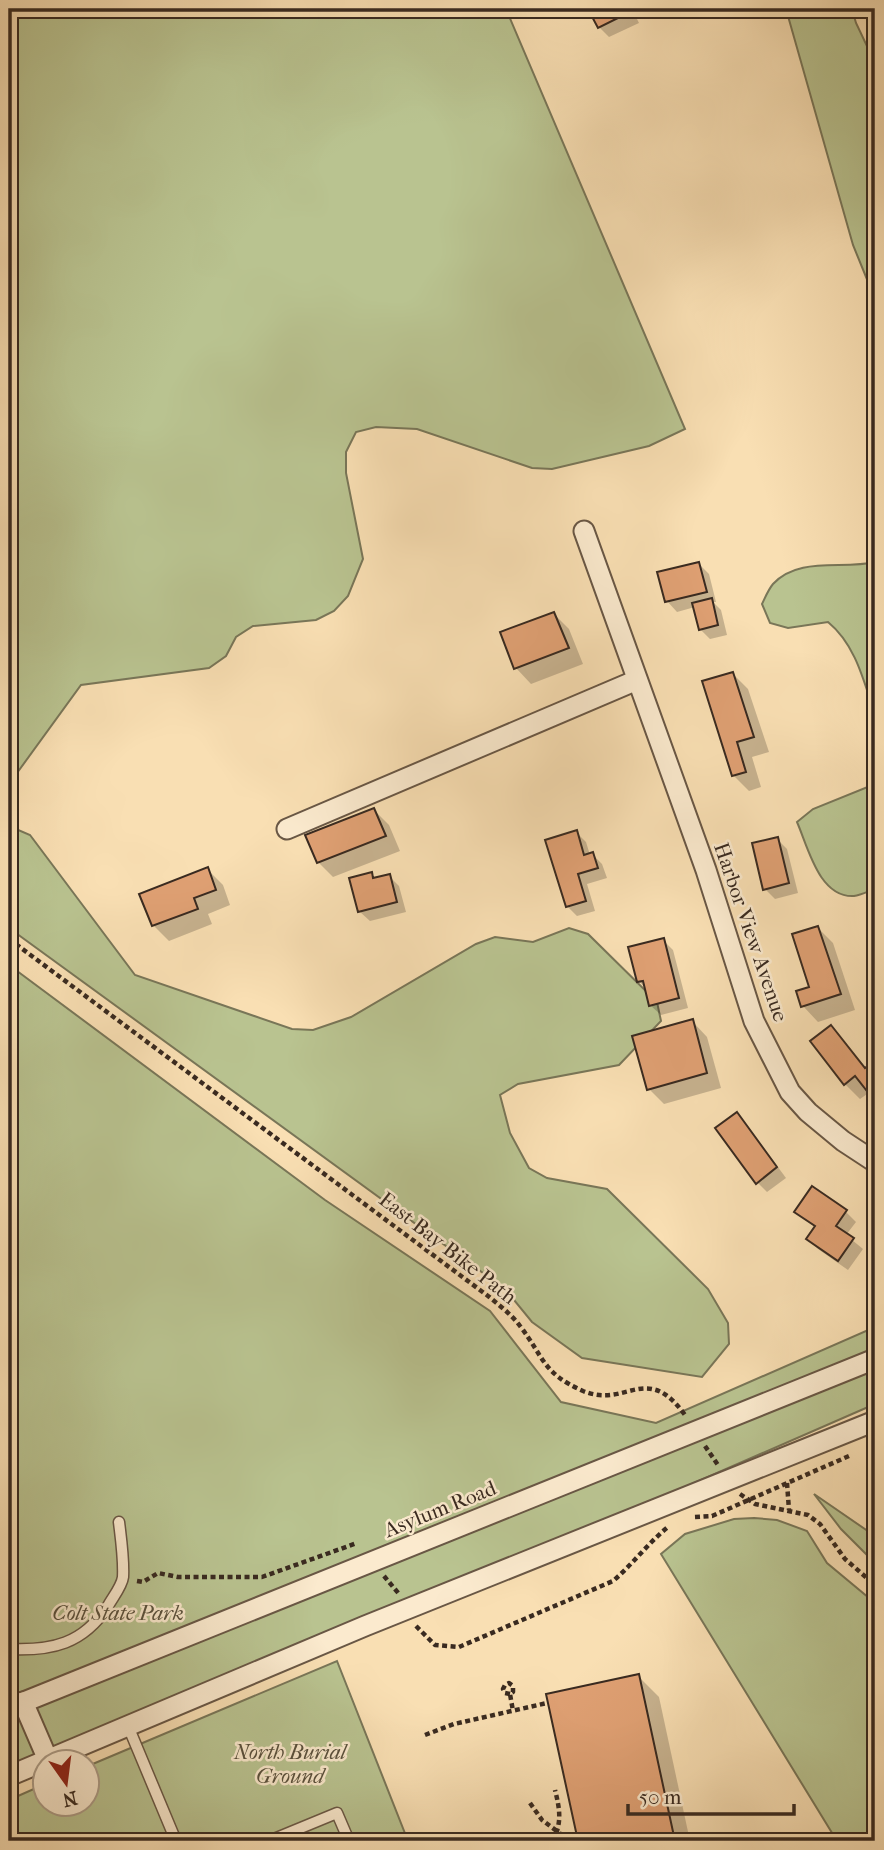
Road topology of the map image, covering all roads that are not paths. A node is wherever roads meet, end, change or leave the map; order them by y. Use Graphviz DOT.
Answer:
graph roads {
  1 [pos="584,531"];
  2 [pos="637,680"];
  3 [pos="287,829"];
  4 [pos="875,1162"];
  5 [pos="875,1359"];
  6 [pos="875,1421"];
  7 [pos="120,1522"];
  8 [pos="9,1649"];
  9 [pos="16,1705"];
  10 [pos="128,1726"];
  11 [pos="41,1748"];
  12 [pos="76,1748"];
  13 [pos="32,1767"];
  14 [pos="9,1776"];
  15 [pos="176,1841"];
  16 [pos="269,1841"];
  17 [pos="349,1841"];
  1 -- 2 [label="street, Harbor View Avenue"];
  2 -- 3 [label="street"];
  2 -- 4 [label="street, Harbor View Avenue"];
  5 -- 9 [label="street, Asylum Road"];
  6 -- 10 [label="street"];
  7 -- 8 [label="lane"];
  9 -- 11 [label="street, Asylum Road"];
  10 -- 12 [label="street"];
  10 -- 15 [label="lane"];
  13 -- 14 [label="street"];
  16 -- 17 [label="lane"];
}
